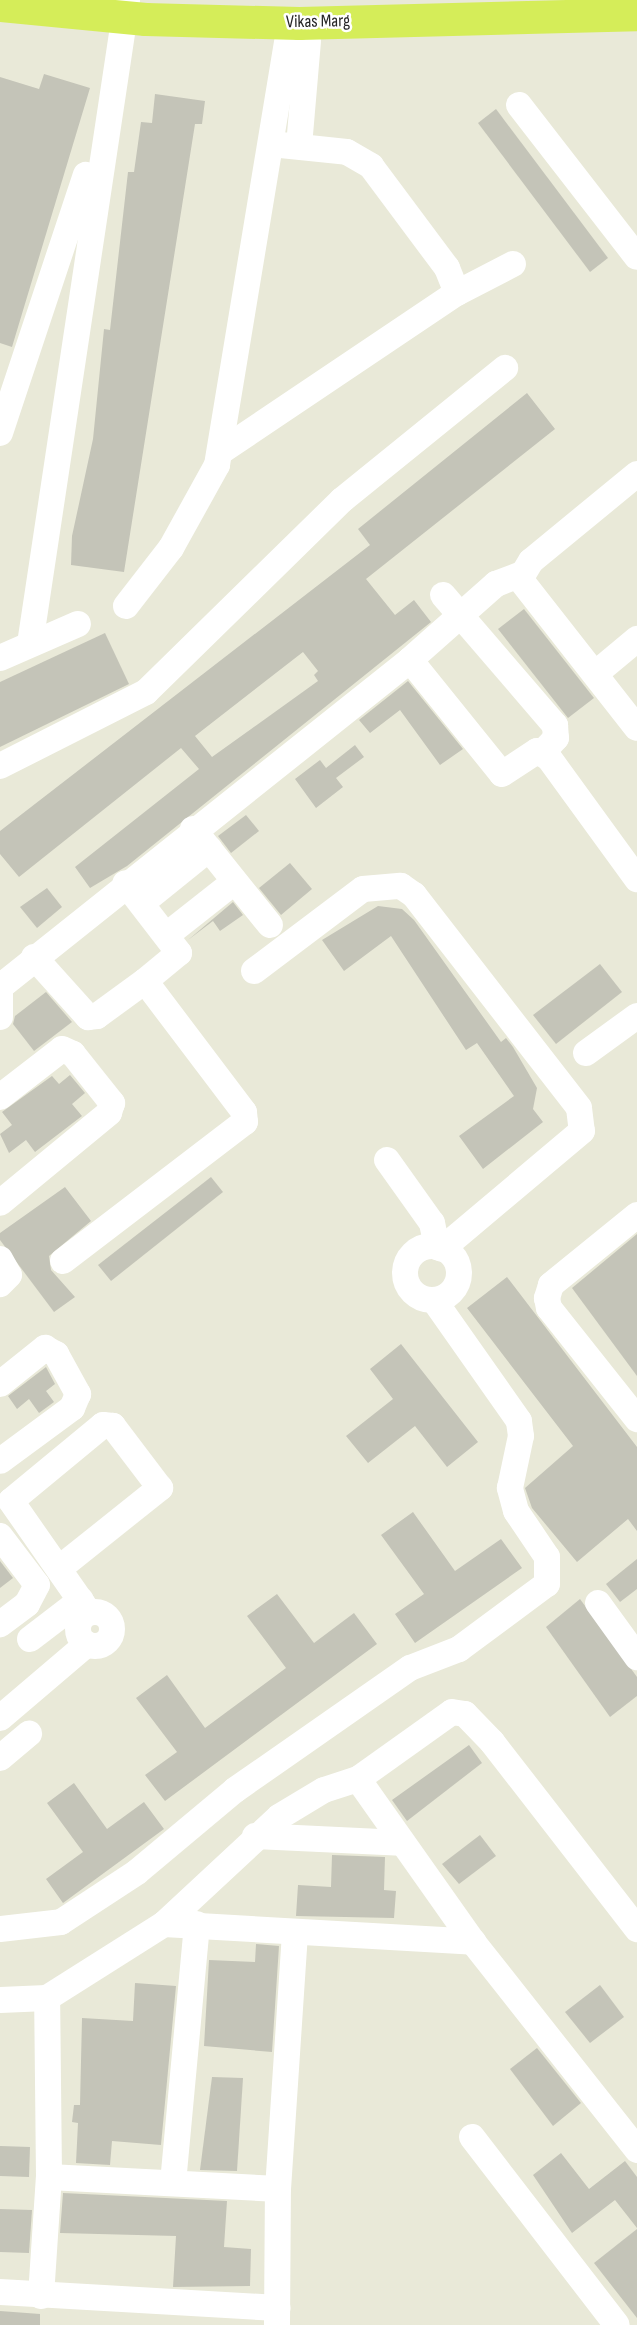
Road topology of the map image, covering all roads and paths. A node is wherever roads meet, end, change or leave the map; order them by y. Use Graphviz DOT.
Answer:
graph roads {
  1 [pos="0,5"];
  2 [pos="637,14"];
  3 [pos="124,17"];
  4 [pos="0,24"];
  5 [pos="296,35"];
  6 [pos="637,35"];
  7 [pos="519,105"];
  8 [pos="106,118"];
  9 [pos="271,144"];
  10 [pos="299,146"];
  11 [pos="637,257"];
  12 [pos="513,264"];
  13 [pos="457,293"];
  14 [pos="505,368"];
  15 [pos="0,433"];
  16 [pos="220,452"];
  17 [pos="637,474"];
  18 [pos="520,575"];
  19 [pos="443,595"];
  20 [pos="126,606"];
  21 [pos="460,615"];
  22 [pos="78,624"];
  23 [pos="637,639"];
  24 [pos="30,644"];
  25 [pos="0,658"];
  26 [pos="410,660"];
  27 [pos="595,674"];
  28 [pos="637,728"];
  29 [pos="543,752"];
  30 [pos="0,766"];
  31 [pos="193,829"];
  32 [pos="209,849"];
  33 [pos="637,879"];
  34 [pos="234,882"];
  35 [pos="125,883"];
  36 [pos="143,902"];
  37 [pos="270,925"];
  38 [pos="168,934"];
  39 [pos="34,957"];
  40 [pos="254,972"];
  41 [pos="145,981"];
  42 [pos="0,988"];
  43 [pos="637,1016"];
  44 [pos="0,1017"];
  45 [pos="586,1053"];
  46 [pos="0,1097"];
  47 [pos="383,1163"];
  48 [pos="0,1203"];
  49 [pos="637,1215"];
  50 [pos="436,1247"];
  51 [pos="0,1259"];
  52 [pos="63,1261"];
  53 [pos="0,1284"];
  54 [pos="434,1300"];
  55 [pos="0,1384"];
  56 [pos="637,1419"];
  57 [pos="0,1461"];
  58 [pos="0,1536"];
  59 [pos="60,1567"];
  60 [pos="598,1602"];
  61 [pos="85,1606"];
  62 [pos="0,1624"];
  63 [pos="30,1639"];
  64 [pos="637,1657"];
  65 [pos="17,1726"];
  66 [pos="0,1742"];
  67 [pos="0,1758"];
  68 [pos="358,1779"];
  69 [pos="255,1836"];
  70 [pos="401,1843"];
  71 [pos="164,1924"];
  72 [pos="197,1924"];
  73 [pos="0,1929"];
  74 [pos="637,1929"];
  75 [pos="295,1934"];
  76 [pos="473,1942"];
  77 [pos="47,1998"];
  78 [pos="0,2000"];
  79 [pos="472,2137"];
  80 [pos="637,2150"];
  81 [pos="49,2177"];
  82 [pos="173,2183"];
  83 [pos="278,2189"];
  84 [pos="0,2292"];
  85 [pos="41,2295"];
  86 [pos="277,2316"];
  87 [pos="617,2325"];
  1 -- 3 [label="main road, Vikas Marg"];
  2 -- 5 [label="main road, Vikas Marg"];
  3 -- 4 [label="main road, Vikas Marg"];
  3 -- 5 [label="main road, Vikas Marg"];
  3 -- 8 [label="street"];
  5 -- 6 [label="main road, Vikas Marg"];
  5 -- 9 [label="street"];
  5 -- 10 [label="street"];
  7 -- 11 [label="street"];
  8 -- 15 [label="street"];
  8 -- 24 [label="street"];
  9 -- 10 [label="street"];
  9 -- 16 [label="street"];
  10 -- 13 [label="street"];
  12 -- 13 [label="street"];
  13 -- 16 [label="street"];
  14 -- 30 [label="street"];
  16 -- 20 [label="street"];
  17 -- 18 [label="street"];
  18 -- 21 [label="street"];
  18 -- 27 [label="street"];
  19 -- 21 [label="street"];
  21 -- 26 [label="street"];
  21 -- 29 [label="street"];
  22 -- 24 [label="street"];
  23 -- 27 [label="street"];
  24 -- 25 [label="street"];
  26 -- 29 [label="street"];
  26 -- 31 [label="street"];
  27 -- 28 [label="street"];
  29 -- 33 [label="street"];
  31 -- 32 [label="street"];
  31 -- 35 [label="street"];
  32 -- 34 [label="street"];
  32 -- 36 [label="street"];
  34 -- 37 [label="street"];
  34 -- 38 [label="street"];
  35 -- 36 [label="street"];
  35 -- 39 [label="street"];
  36 -- 38 [label="street"];
  38 -- 41 [label="street"];
  39 -- 41 [label="street"];
  39 -- 42 [label="street"];
  40 -- 50 [label="street"];
  41 -- 52 [label="street"];
  42 -- 44 [label="street"];
  43 -- 45 [label="street"];
  46 -- 48 [label="street"];
  47 -- 50 [label="street"];
  49 -- 56 [label="street"];
  50 -- 54 [label="street"];
  50 -- 54 [label="street"];
  51 -- 53 [label="street"];
  54 -- 73 [label="street"];
  55 -- 57 [label="street"];
  58 -- 62 [label="street"];
  59 -- 59 [label="street"];
  59 -- 61 [label="street"];
  60 -- 64 [label="street"];
  61 -- 63 [label="street"];
  61 -- 65 [label="street"];
  65 -- 66 [label="street"];
  65 -- 67 [label="street"];
  68 -- 69 [label="street"];
  68 -- 70 [label="street"];
  68 -- 74 [label="street"];
  69 -- 70 [label="street"];
  69 -- 71 [label="street"];
  70 -- 76 [label="street"];
  71 -- 72 [label="street"];
  71 -- 77 [label="street"];
  72 -- 75 [label="street"];
  72 -- 82 [label="street"];
  75 -- 76 [label="street"];
  75 -- 83 [label="street"];
  76 -- 80 [label="street"];
  77 -- 78 [label="street"];
  77 -- 81 [label="street"];
  79 -- 87 [label="street"];
  81 -- 82 [label="street"];
  81 -- 85 [label="street"];
  82 -- 83 [label="street"];
  83 -- 86 [label="street"];
  84 -- 85 [label="street"];
  85 -- 86 [label="street"];
}
